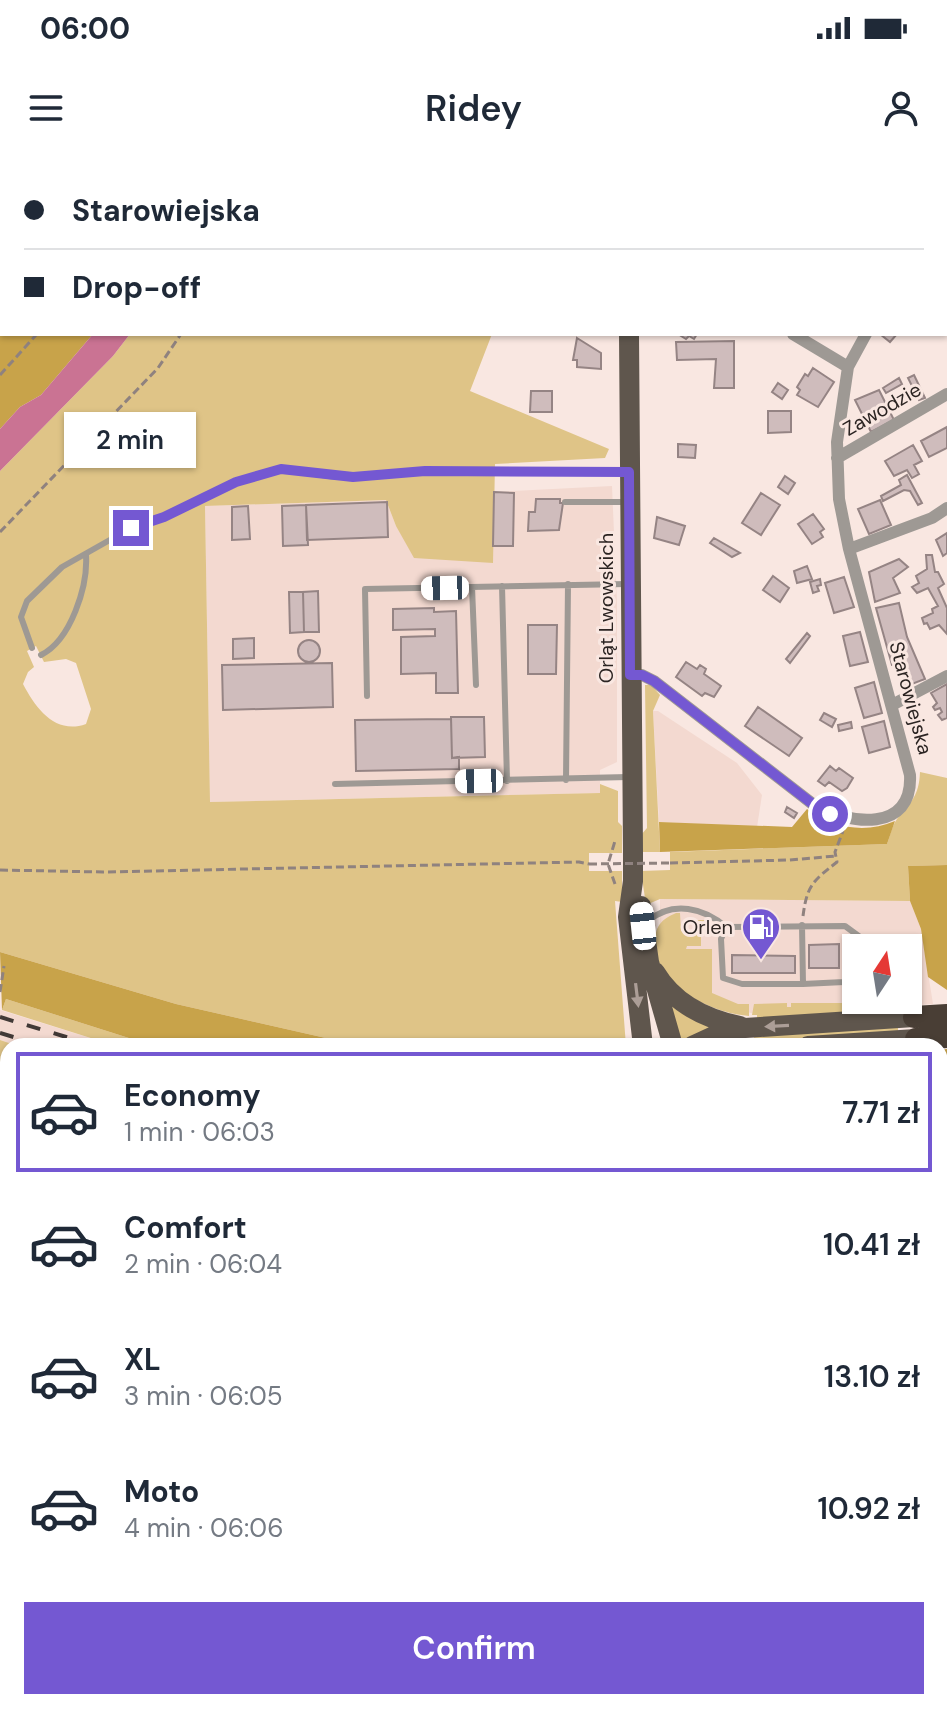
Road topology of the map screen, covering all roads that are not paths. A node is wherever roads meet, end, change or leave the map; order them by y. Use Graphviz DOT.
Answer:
graph roads {
  1 [pos="629,336"];
  2 [pos="796,336"];
  3 [pos="865,336"];
  4 [pos="848,367"];
  5 [pos="947,394"];
  6 [pos="837,458"];
  7 [pos="629,472"];
  8 [pos="565,502"];
  9 [pos="630,502"];
  10 [pos="947,508"];
  11 [pos="849,549"];
  12 [pos="86,555"];
  13 [pos="568,584"];
  14 [pos="630,584"];
  15 [pos="502,586"];
  16 [pos="472,587"];
  17 [pos="32,648"];
  18 [pos="41,655"];
  19 [pos="630,675"];
  20 [pos="947,676"];
  21 [pos="476,685"];
  22 [pos="367,696"];
  23 [pos="892,705"];
  24 [pos="631,777"];
  25 [pos="566,780"];
  26 [pos="507,781"];
  27 [pos="335,784"];
  28 [pos="633,881"];
  29 [pos="802,925"];
  30 [pos="643,926"];
  31 [pos="726,927"];
  32 [pos="856,934"];
  33 [pos="649,962"];
  34 [pos="842,982"];
  35 [pos="803,984"];
  36 [pos="947,1015"];
  37 [pos="913,1017"];
  38 [pos="745,1028"];
  39 [pos="642,1037"];
  40 [pos="947,1037"];
  41 [pos="671,1038"];
  42 [pos="709,1038"];
  43 [pos="837,1038"];
  1 -- 7 [label="main road, Orląt Lwowskich"];
  2 -- 4 [label="street"];
  3 -- 4 [label="street, Starowiejska"];
  4 -- 6 [label="street, Starowiejska"];
  5 -- 6 [label="street, Zawodzie"];
  6 -- 11 [label="street, Starowiejska"];
  7 -- 9 [label="main road, Orląt Lwowskich"];
  7 -- 12 [label="lane"];
  8 -- 9 [label="lane"];
  9 -- 14 [label="main road, Orląt Lwowskich"];
  10 -- 11 [label="street"];
  11 -- 23 [label="street, Starowiejska"];
  12 -- 17 [label="lane"];
  12 -- 18 [label="lane"];
  13 -- 14 [label="lane"];
  13 -- 15 [label="lane"];
  13 -- 25 [label="lane"];
  14 -- 19 [label="main road, Orląt Lwowskich"];
  15 -- 16 [label="lane"];
  15 -- 26 [label="lane"];
  16 -- 21 [label="lane"];
  16 -- 22 [label="lane"];
  19 -- 23 [label="street, Starowiejska"];
  19 -- 24 [label="main road, Orląt Lwowskich"];
  20 -- 23 [label="street"];
  24 -- 25 [label="lane"];
  24 -- 28 [label="main road, Orląt Lwowskich"];
  25 -- 26 [label="lane"];
  26 -- 27 [label="lane"];
  28 -- 30 [label="main road, Orląt Lwowskich"];
  28 -- 39 [label="main road, Orląt Lwowskich, one-way"];
  29 -- 31 [label="lane"];
  29 -- 32 [label="lane"];
  29 -- 35 [label="lane"];
  30 -- 31 [label="lane"];
  30 -- 33 [label="main road, Orląt Lwowskich"];
  31 -- 35 [label="lane"];
  33 -- 38 [label="main road"];
  33 -- 41 [label="main road, Orląt Lwowskich"];
  34 -- 35 [label="lane"];
  36 -- 37 [label="highway"];
  37 -- 38 [label="main road, one-way"];
  37 -- 40 [label="highway"];
  37 -- 43 [label="main road"];
  38 -- 42 [label="main road"];
}
